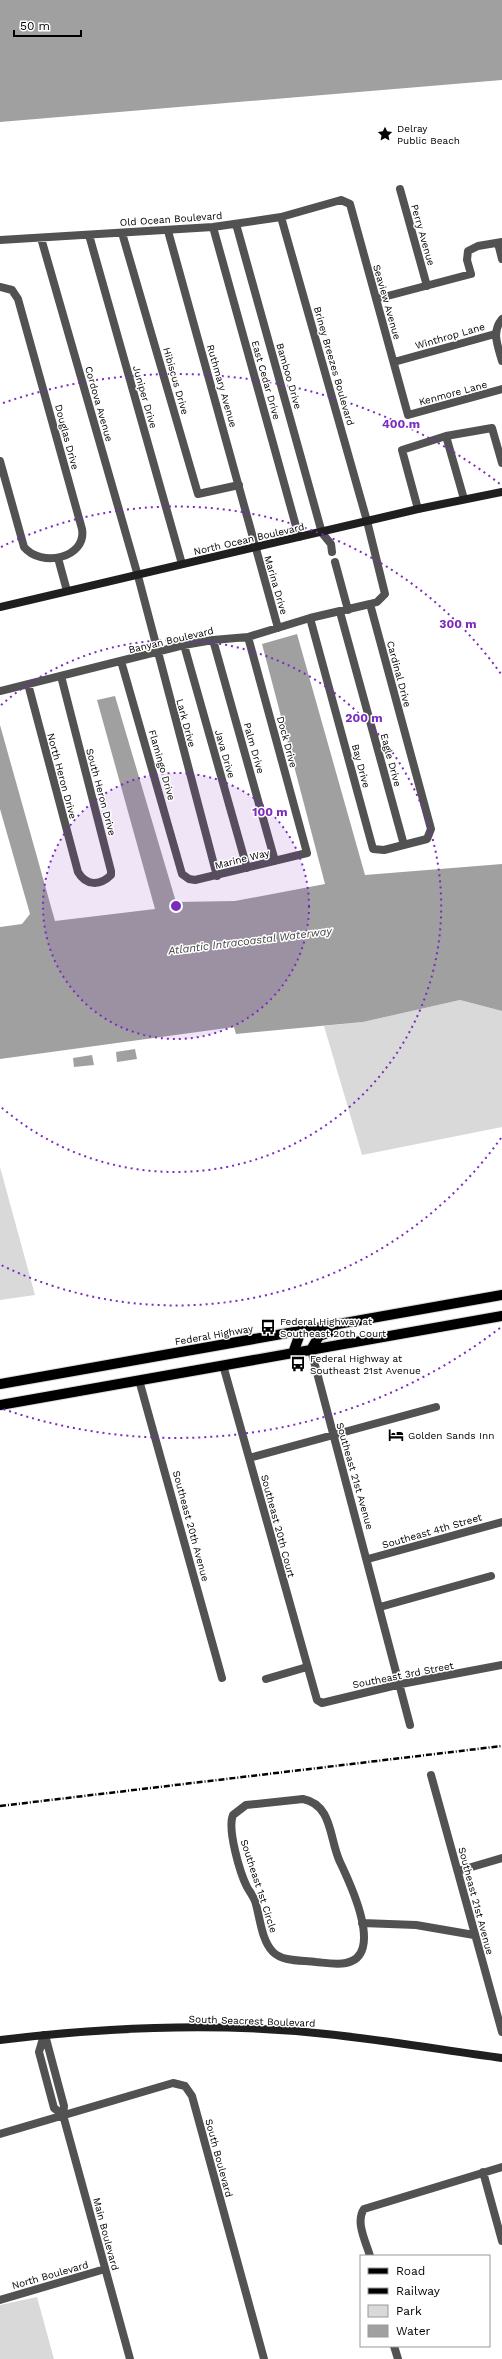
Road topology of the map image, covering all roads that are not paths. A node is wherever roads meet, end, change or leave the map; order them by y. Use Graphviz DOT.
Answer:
graph roads {
  1 [pos="400,189"];
  2 [pos="341,200"];
  3 [pos="281,217"];
  4 [pos="236,224"];
  5 [pos="213,227"];
  6 [pos="168,231"];
  7 [pos="122,233"];
  8 [pos="89,235"];
  9 [pos="41,238"];
  10 [pos="0,240"];
  11 [pos="500,243"];
  12 [pos="502,259"];
  13 [pos="427,286"];
  14 [pos="0,287"];
  15 [pos="376,299"];
  16 [pos="502,319"];
  17 [pos="495,334"];
  18 [pos="502,361"];
  19 [pos="394,362"];
  20 [pos="502,389"];
  21 [pos="408,415"];
  22 [pos="446,436"];
  23 [pos="0,461"];
  24 [pos="502,462"];
  25 [pos="239,485"];
  26 [pos="502,492"];
  27 [pos="464,499"];
  28 [pos="418,509"];
  29 [pos="367,521"];
  30 [pos="322,532"];
  31 [pos="299,537"];
  32 [pos="255,548"];
  33 [pos="332,552"];
  34 [pos="58,558"];
  35 [pos="335,562"];
  36 [pos="182,564"];
  37 [pos="138,576"];
  38 [pos="67,592"];
  39 [pos="370,604"];
  40 [pos="0,607"];
  41 [pos="344,611"];
  42 [pos="310,618"];
  43 [pos="278,628"];
  44 [pos="248,637"];
  45 [pos="214,640"];
  46 [pos="184,645"];
  47 [pos="157,653"];
  48 [pos="122,662"];
  49 [pos="60,676"];
  50 [pos="28,684"];
  51 [pos="0,691"];
  52 [pos="404,845"];
  53 [pos="307,853"];
  54 [pos="275,861"];
  55 [pos="247,868"];
  56 [pos="78,872"];
  57 [pos="182,874"];
  58 [pos="217,876"];
  59 [pos="502,1295"];
  60 [pos="406,1311"];
  61 [pos="502,1316"];
  62 [pos="301,1331"];
  63 [pos="311,1350"];
  64 [pos="293,1353"];
  65 [pos="223,1365"];
  66 [pos="139,1380"];
  67 [pos="0,1384"];
  68 [pos="0,1404"];
  69 [pos="436,1407"];
  70 [pos="333,1436"];
  71 [pos="249,1458"];
  72 [pos="502,1522"];
  73 [pos="368,1559"];
  74 [pos="491,1576"];
  75 [pos="380,1607"];
  76 [pos="502,1666"];
  77 [pos="307,1667"];
  78 [pos="222,1678"];
  79 [pos="266,1679"];
  80 [pos="400,1684"];
  81 [pos="314,1693"];
  82 [pos="410,1725"];
  83 [pos="431,1775"];
  84 [pos="502,1858"];
  85 [pos="458,1871"];
  86 [pos="362,1923"];
  87 [pos="474,1935"];
  88 [pos="499,2007"];
  89 [pos="502,2032"];
  90 [pos="44,2035"];
  91 [pos="0,2040"];
  92 [pos="502,2058"];
  93 [pos="63,2115"];
  94 [pos="0,2134"];
  95 [pos="502,2167"];
  96 [pos="483,2172"];
  97 [pos="502,2241"];
  98 [pos="370,2255"];
  99 [pos="105,2269"];
  100 [pos="0,2300"];
  101 [pos="394,2347"];
  102 [pos="130,2359"];
  103 [pos="264,2359"];
  104 [pos="398,2359"];
  1 -- 13 [label="street, Perry Avenue"];
  2 -- 3 [label="street, Old Ocean Boulevard"];
  2 -- 15 [label="street, Seaview Avenue"];
  3 -- 4 [label="street, Old Ocean Boulevard"];
  3 -- 29 [label="street, Briney Breezes Boulevard"];
  4 -- 5 [label="street, Old Ocean Boulevard"];
  4 -- 30 [label="street, Bamboo Drive"];
  5 -- 6 [label="street, Old Ocean Boulevard"];
  5 -- 31 [label="street, East Cedar Drive"];
  6 -- 7 [label="street, Old Ocean Boulevard"];
  6 -- 25 [label="street, Ruthmary Avenue"];
  7 -- 8 [label="street, Old Ocean Boulevard"];
  7 -- 25 [label="street, Hibiscus Drive"];
  8 -- 9 [label="street, Old Ocean Boulevard"];
  8 -- 36 [label="street, Juniper Drive"];
  9 -- 10 [label="street, Old Ocean Boulevard"];
  9 -- 37 [label="street, Cordova Avenue"];
  11 -- 12 [label="street"];
  11 -- 13 [label="street"];
  13 -- 15 [label="street"];
  14 -- 34 [label="street, Douglas Drive"];
  15 -- 19 [label="street, Seaview Avenue"];
  16 -- 17 [label="street, Winthrop Lane"];
  17 -- 18 [label="street"];
  17 -- 19 [label="street, Winthrop Lane"];
  19 -- 21 [label="street, Seaview Avenue"];
  20 -- 21 [label="street, Kenmore Lane"];
  22 -- 24 [label="street"];
  22 -- 27 [label="street"];
  22 -- 28 [label="street"];
  23 -- 34 [label="street"];
  25 -- 32 [label="street, Ruthmary Avenue"];
  26 -- 27 [label="main road, North Ocean Boulevard"];
  27 -- 28 [label="main road, North Ocean Boulevard"];
  28 -- 29 [label="main road, North Ocean Boulevard"];
  29 -- 30 [label="main road, North Ocean Boulevard"];
  29 -- 39 [label="street, Briney Breezes Boulevard"];
  30 -- 31 [label="main road, North Ocean Boulevard"];
  30 -- 33 [label="street, Bamboo Drive"];
  31 -- 32 [label="main road, North Ocean Boulevard"];
  32 -- 36 [label="main road, North Ocean Boulevard"];
  32 -- 43 [label="street, Marina Drive"];
  34 -- 38 [label="street"];
  35 -- 41 [label="street, Eagle Drive"];
  36 -- 37 [label="main road, North Ocean Boulevard"];
  37 -- 38 [label="main road, North Ocean Boulevard"];
  37 -- 47 [label="street, Lark Drive"];
  38 -- 40 [label="main road, North Ocean Boulevard"];
  39 -- 41 [label="street, Banyan Boulevard"];
  39 -- 52 [label="street, Cardinal Drive"];
  41 -- 42 [label="street, Banyan Boulevard"];
  41 -- 52 [label="street, Eagle Drive"];
  42 -- 43 [label="street, Banyan Boulevard"];
  42 -- 52 [label="street, Bay Drive"];
  43 -- 44 [label="street, Banyan Boulevard"];
  44 -- 45 [label="street, Banyan Boulevard"];
  44 -- 53 [label="street, Dock Drive"];
  45 -- 46 [label="street, Banyan Boulevard"];
  45 -- 54 [label="street, Palm Drive"];
  46 -- 47 [label="street, Banyan Boulevard"];
  46 -- 55 [label="street, Java Drive"];
  47 -- 48 [label="street, Banyan Boulevard"];
  47 -- 58 [label="street, Lark Drive"];
  48 -- 49 [label="street, Banyan Boulevard"];
  48 -- 57 [label="street, Flamingo Drive"];
  49 -- 50 [label="street, Banyan Boulevard"];
  49 -- 56 [label="street, South Heron Drive"];
  50 -- 51 [label="street, Banyan Boulevard"];
  50 -- 56 [label="street, North Heron Drive"];
  53 -- 54 [label="street, Marine Way"];
  54 -- 55 [label="street, Marine Way"];
  55 -- 58 [label="street, Marine Way"];
  57 -- 58 [label="street, Marine Way"];
  59 -- 60 [label="main road, Federal Highway"];
  60 -- 62 [label="main road, Federal Highway"];
  60 -- 63 [label="main road"];
  61 -- 63 [label="main road"];
  62 -- 64 [label="main road"];
  62 -- 67 [label="main road, Federal Highway"];
  63 -- 64 [label="main road"];
  63 -- 70 [label="street, Southeast 21st Avenue"];
  64 -- 65 [label="main road"];
  65 -- 66 [label="main road"];
  65 -- 71 [label="street, Southeast 20th Court"];
  66 -- 68 [label="main road"];
  66 -- 78 [label="street, Southeast 20th Avenue"];
  69 -- 70 [label="street"];
  70 -- 71 [label="street"];
  70 -- 73 [label="street, Southeast 21st Avenue"];
  71 -- 77 [label="street, Southeast 20th Court"];
  72 -- 73 [label="street, Southeast 4th Street"];
  73 -- 75 [label="street, Southeast 21st Avenue"];
  74 -- 75 [label="street"];
  75 -- 80 [label="street, Southeast 21st Avenue"];
  76 -- 80 [label="street, Southeast 3rd Street"];
  77 -- 79 [label="street"];
  77 -- 81 [label="street, Southeast 20th Court"];
  80 -- 81 [label="street, Southeast 3rd Street"];
  80 -- 82 [label="street, Southeast 21st Avenue"];
  83 -- 85 [label="street, Southeast 21st Avenue"];
  84 -- 85 [label="street"];
  85 -- 87 [label="street, Southeast 21st Avenue"];
  86 -- 86 [label="street, Southeast 1st Circle"];
  86 -- 87 [label="street"];
  87 -- 88 [label="street, Southeast 21st Avenue"];
  88 -- 89 [label="street, Southeast 21st Avenue"];
  90 -- 91 [label="main road, South Seacrest Boulevard"];
  90 -- 92 [label="main road, South Seacrest Boulevard"];
  90 -- 93 [label="street, Main Boulevard"];
  93 -- 94 [label="street"];
  93 -- 99 [label="street, Main Boulevard"];
  93 -- 103 [label="street, South Boulevard"];
  95 -- 96 [label="street"];
  96 -- 97 [label="street"];
  96 -- 98 [label="street"];
  99 -- 100 [label="street, North Boulevard"];
  99 -- 102 [label="street, Main Boulevard"];
  101 -- 104 [label="street"];
}
